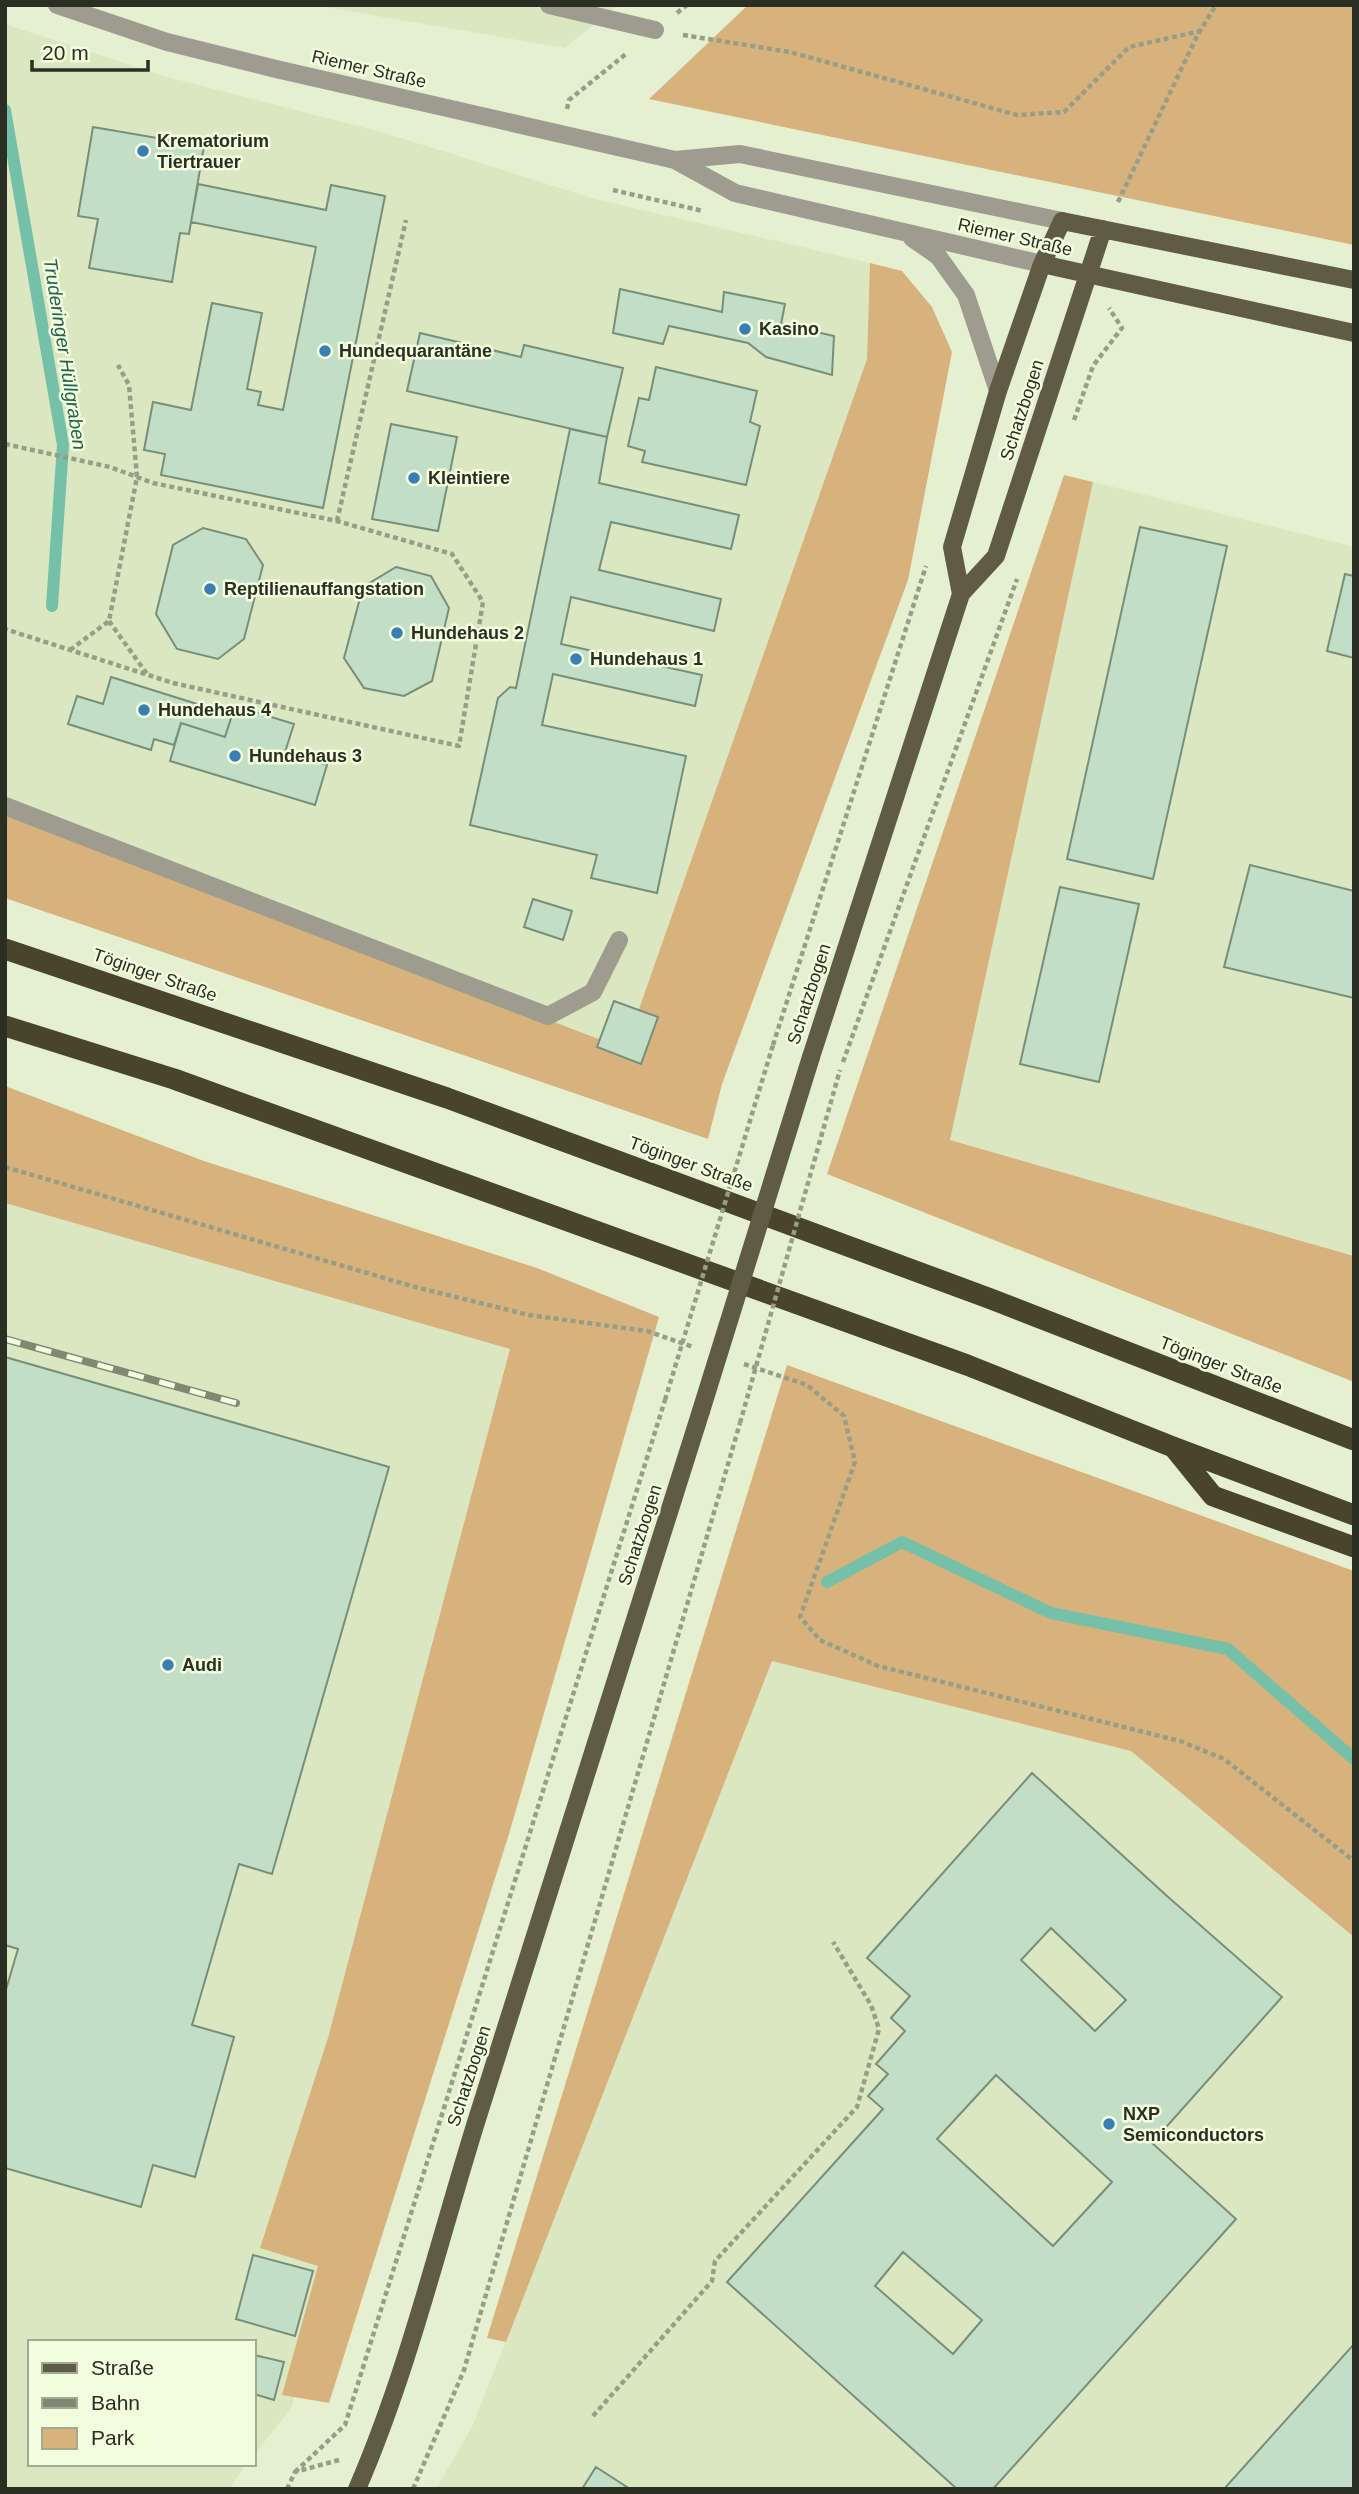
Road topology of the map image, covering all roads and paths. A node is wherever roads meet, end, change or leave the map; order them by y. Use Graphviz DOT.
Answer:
graph roads {
  1 [pos="57,5"];
  2 [pos="549,5"];
  3 [pos="687,5"];
  4 [pos="1216,5"];
  5 [pos="655,30"];
  6 [pos="1200,31"];
  7 [pos="560,134"];
  8 [pos="675,160"];
  9 [pos="1118,202"];
  10 [pos="406,220"];
  11 [pos="1062,220"];
  12 [pos="1102,229"];
  13 [pos="904,232"];
  14 [pos="1042,264"];
  15 [pos="1089,275"];
  16 [pos="1354,280"];
  17 [pos="1122,328"];
  18 [pos="1354,333"];
  19 [pos="118,365"];
  20 [pos="998,391"];
  21 [pos="1070,431"];
  22 [pos="8,445"];
  23 [pos="137,477"];
  24 [pos="337,521"];
  25 [pos="928,561"];
  26 [pos="1019,574"];
  27 [pos="961,594"];
  28 [pos="109,621"];
  29 [pos="5,629"];
  30 [pos="69,651"];
  31 [pos="148,675"];
  32 [pos="5,806"];
  33 [pos="619,940"];
  34 [pos="5,949"];
  35 [pos="5,1026"];
  36 [pos="5,1167"];
  37 [pos="648,1331"];
  38 [pos="807,1385"];
  39 [pos="1354,1440"];
  40 [pos="1173,1447"];
  41 [pos="1354,1515"];
  42 [pos="1354,1547"];
  43 [pos="1354,1861"];
  44 [pos="833,1942"];
  45 [pos="593,2416"];
  46 [pos="374,2450"];
  47 [pos="295,2472"];
  48 [pos="287,2489"];
  49 [pos="357,2489"];
  50 [pos="413,2489"];
  1 -- 7 [label="street, Riemer Straße"];
  2 -- 5 [label="street"];
  3 -- 5 [label="path"];
  4 -- 6 [label="path"];
  5 -- 6 [label="path"];
  5 -- 7 [label="path"];
  6 -- 9 [label="path"];
  7 -- 8 [label="street, Riemer Straße"];
  8 -- 11 [label="street, Riemer Straße"];
  8 -- 13 [label="street, Riemer Straße"];
  10 -- 24 [label="path"];
  11 -- 12 [label="main road, Riemer Straße"];
  11 -- 14 [label="main road, Schatzbogen"];
  12 -- 15 [label="main road, Schatzbogen"];
  12 -- 16 [label="main road, Riemer Straße"];
  13 -- 14 [label="street, Riemer Straße"];
  13 -- 20 [label="street"];
  14 -- 15 [label="main road, Riemer Straße"];
  14 -- 20 [label="main road, Schatzbogen"];
  15 -- 18 [label="main road, Riemer Straße"];
  15 -- 27 [label="main road, Schatzbogen"];
  17 -- 21 [label="path"];
  19 -- 23 [label="path"];
  20 -- 27 [label="main road, Schatzbogen"];
  22 -- 23 [label="path"];
  23 -- 24 [label="path"];
  23 -- 28 [label="path"];
  24 -- 31 [label="path"];
  25 -- 47 [label="path, bridge"];
  26 -- 50 [label="path, bridge"];
  27 -- 46 [label="main road, Schatzbogen, bridge"];
  28 -- 30 [label="path"];
  28 -- 31 [label="path"];
  29 -- 30 [label="path"];
  30 -- 31 [label="path"];
  32 -- 33 [label="street"];
  34 -- 39 [label="highway, Töginger Straße"];
  35 -- 40 [label="highway"];
  36 -- 37 [label="path"];
  38 -- 43 [label="path"];
  40 -- 41 [label="highway"];
  40 -- 42 [label="highway"];
  44 -- 45 [label="path"];
  46 -- 47 [label="path"];
  46 -- 49 [label="main road, Schatzbogen"];
  47 -- 48 [label="path"];
}
